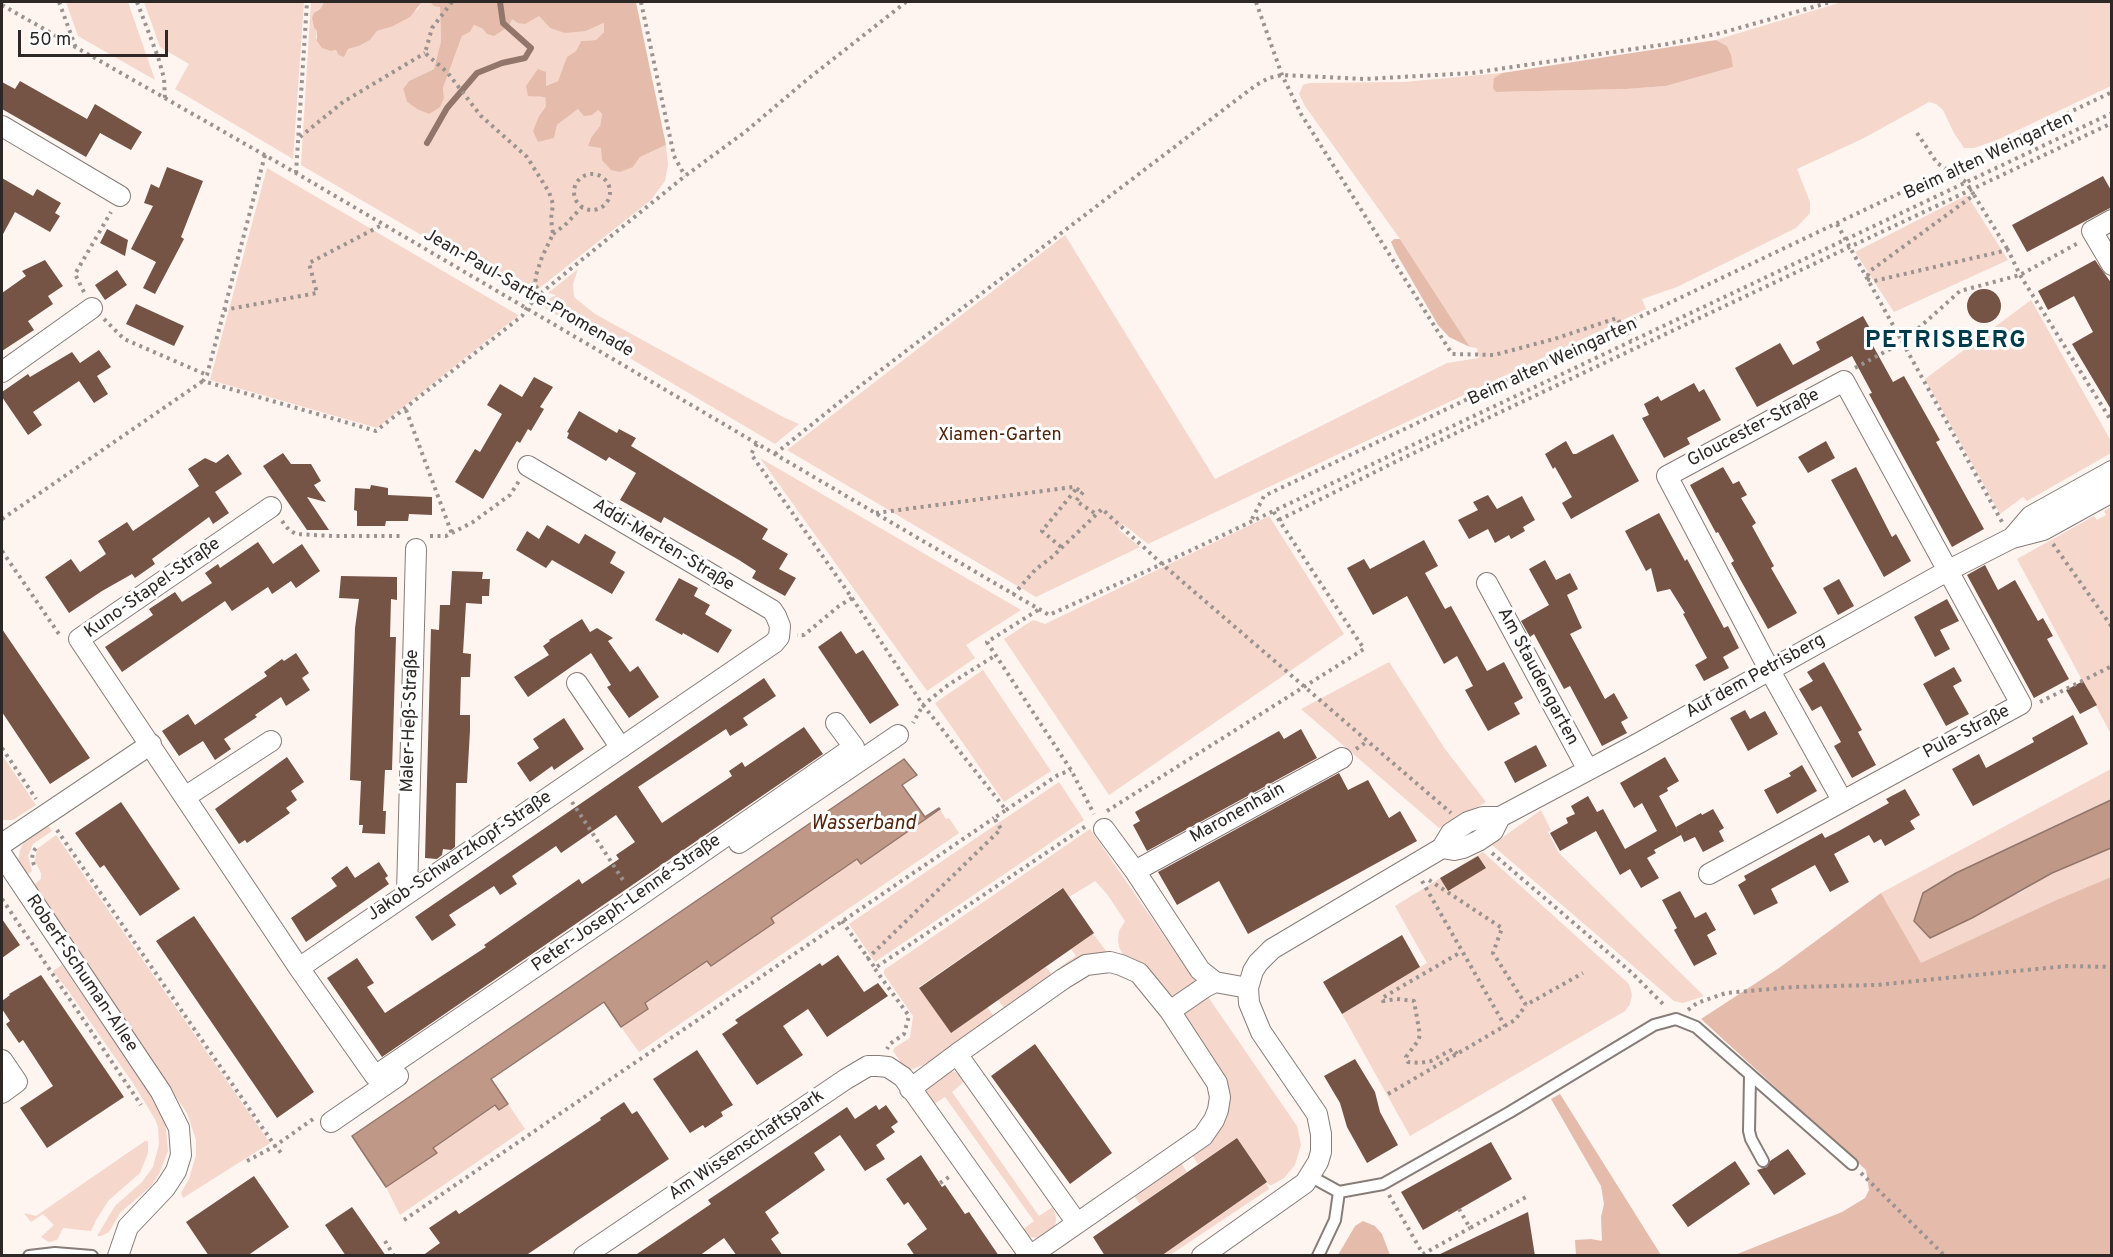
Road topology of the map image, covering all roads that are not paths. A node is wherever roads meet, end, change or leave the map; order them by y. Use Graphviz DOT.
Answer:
graph roads {
  1 [pos="2,126"];
  2 [pos="120,196"];
  3 [pos="2112,220"];
  4 [pos="2112,265"];
  5 [pos="92,308"];
  6 [pos="2,372"];
  7 [pos="528,466"];
  8 [pos="2112,471"];
  9 [pos="2112,492"];
  10 [pos="271,507"];
  11 [pos="2012,538"];
  12 [pos="411,542"];
  13 [pos="1949,570"];
  14 [pos="1486,583"];
  15 [pos="778,637"];
  16 [pos="1769,669"];
  17 [pos="577,683"];
  18 [pos="836,723"];
  19 [pos="898,735"];
  20 [pos="270,741"];
  21 [pos="151,744"];
  22 [pos="621,748"];
  23 [pos="1342,758"];
  24 [pos="1588,770"];
  25 [pos="186,797"];
  26 [pos="1842,800"];
  27 [pos="1105,820"];
  28 [pos="2,844"];
  29 [pos="2,855"];
  30 [pos="1135,871"];
  31 [pos="1709,874"];
  32 [pos="407,893"];
  33 [pos="299,968"];
  34 [pos="1215,982"];
  35 [pos="1248,988"];
  36 [pos="1170,1011"];
  37 [pos="957,1054"];
  38 [pos="2,1060"];
  39 [pos="375,1076"];
  40 [pos="1750,1076"];
  41 [pos="910,1089"];
  42 [pos="2,1093"];
  43 [pos="326,1118"];
  44 [pos="1763,1161"];
  45 [pos="1852,1164"];
  46 [pos="1310,1176"];
  47 [pos="1339,1192"];
  48 [pos="1077,1222"];
  49 [pos="29,1256"];
  50 [pos="92,1256"];
  51 [pos="118,1256"];
  52 [pos="584,1256"];
  53 [pos="1030,1256"];
  54 [pos="1202,1256"];
  55 [pos="1318,1256"];
  1 -- 2 [label="street"];
  3 -- 4 [label="street"];
  5 -- 6 [label="street"];
  7 -- 15 [label="street, Addi-Merten-Straße"];
  8 -- 11 [label="street, Auf dem Petrisberg"];
  9 -- 11 [label="street, Auf dem Petrisberg"];
  10 -- 21 [label="street, Kuno-Stapel-Straße"];
  11 -- 13 [label="street, Auf dem Petrisberg"];
  12 -- 32 [label="street, Maler-Heß-Straße"];
  13 -- 16 [label="street, Auf dem Petrisberg"];
  13 -- 16 [label="street, Gloucester-Straße"];
  13 -- 26 [label="street, Pula-Straße"];
  14 -- 24 [label="street, Am Staudengarten"];
  15 -- 22 [label="street, Jakob-Schwarzkopf-Straße"];
  16 -- 24 [label="street, Auf dem Petrisberg"];
  16 -- 26 [label="street"];
  17 -- 22 [label="street"];
  18 -- 39 [label="street, Peter-Joseph-Lenné-Straße"];
  19 -- 43 [label="street"];
  20 -- 25 [label="street"];
  21 -- 25 [label="street, Kuno-Stapel-Straße"];
  21 -- 28 [label="street"];
  22 -- 32 [label="street, Jakob-Schwarzkopf-Straße"];
  23 -- 30 [label="street, Maronenhain"];
  24 -- 35 [label="street, Auf dem Petrisberg"];
  25 -- 33 [label="street, Kuno-Stapel-Straße"];
  26 -- 31 [label="street, Pula-Straße"];
  27 -- 30 [label="street"];
  29 -- 51 [label="street, Robert-Schuman-Allee"];
  30 -- 34 [label="street"];
  32 -- 33 [label="street, Jakob-Schwarzkopf-Straße"];
  33 -- 39 [label="street, Kuno-Stapel-Straße"];
  34 -- 35 [label="street"];
  34 -- 36 [label="street"];
  35 -- 46 [label="street"];
  36 -- 37 [label="street"];
  36 -- 48 [label="street"];
  37 -- 41 [label="street"];
  37 -- 48 [label="street"];
  38 -- 42 [label="street"];
  40 -- 44 [label="lane"];
  40 -- 45 [label="lane"];
  40 -- 47 [label="lane"];
  41 -- 52 [label="street, Am Wissenschaftspark"];
  41 -- 53 [label="street"];
  46 -- 47 [label="lane"];
  46 -- 54 [label="street"];
  47 -- 55 [label="lane"];
  48 -- 53 [label="street"];
  49 -- 50 [label="lane"];
}
